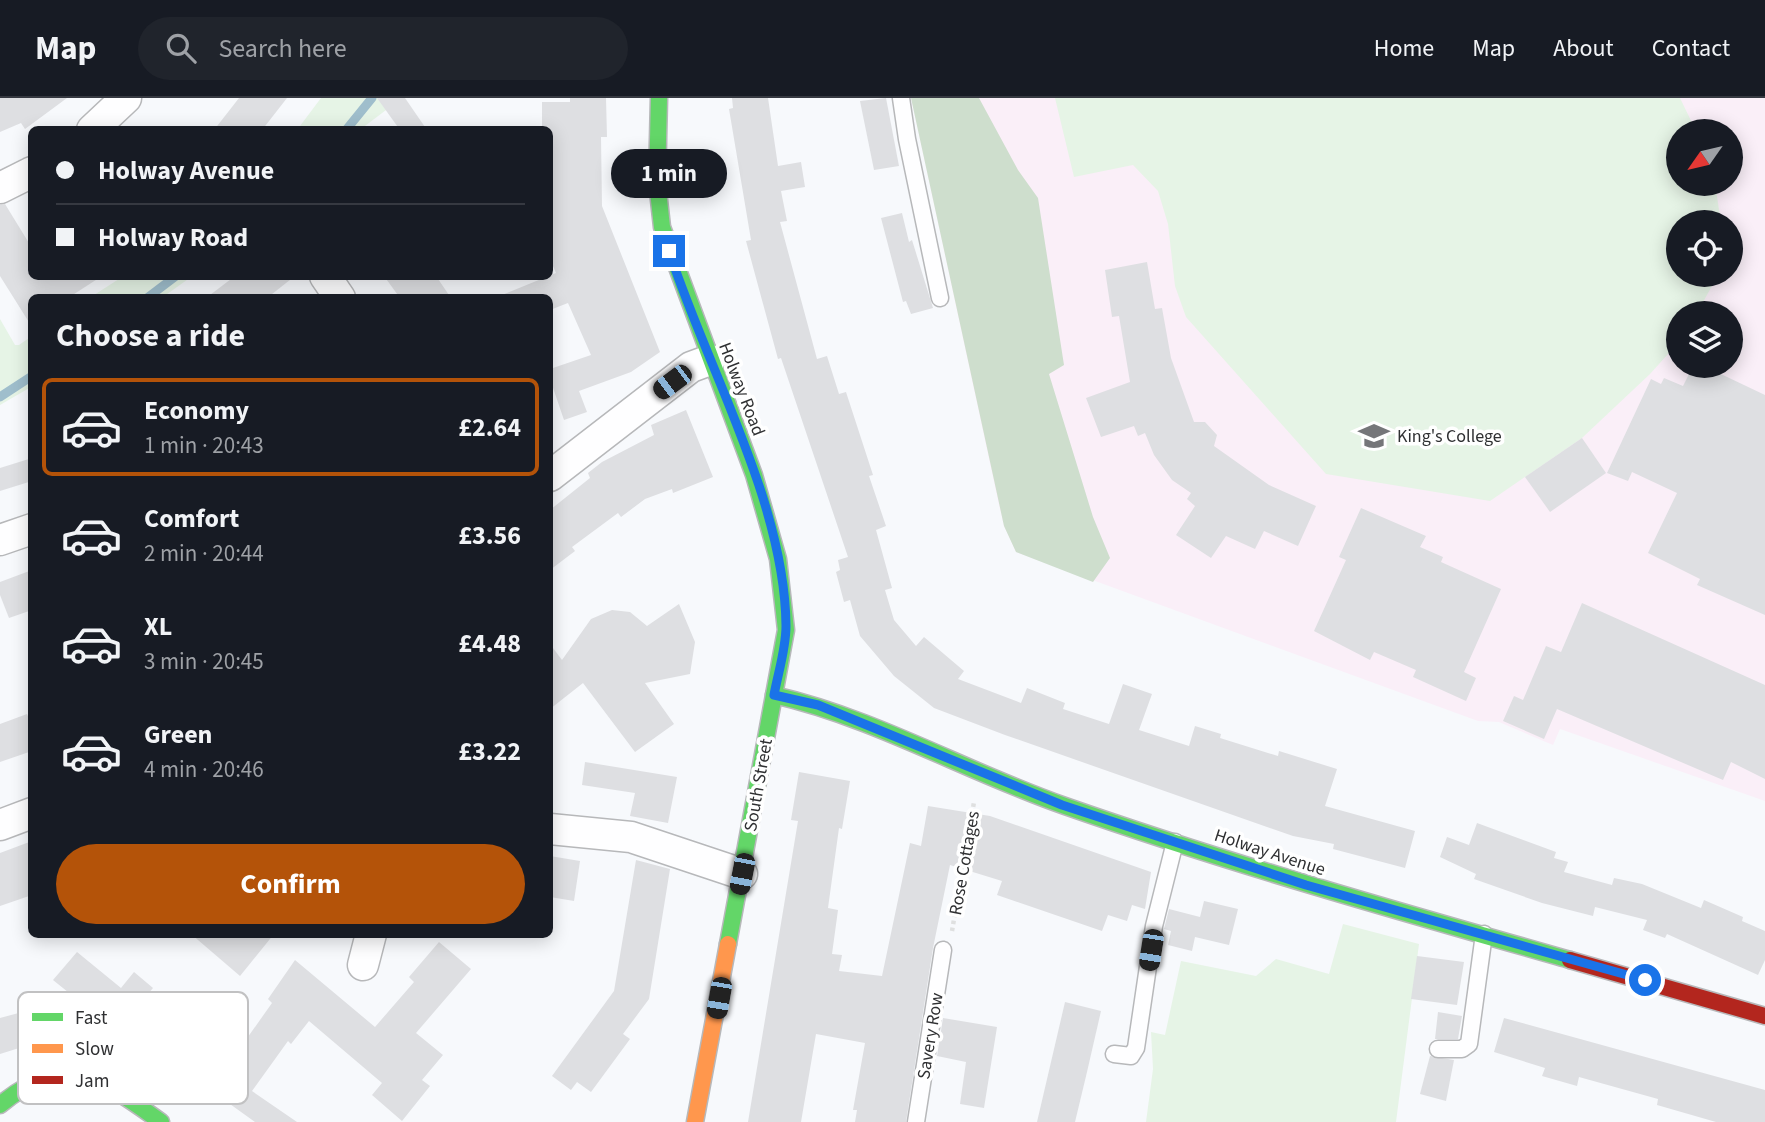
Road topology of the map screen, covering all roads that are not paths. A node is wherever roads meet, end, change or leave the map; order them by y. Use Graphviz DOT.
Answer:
graph roads {
  1 [pos="125,98"];
  2 [pos="659,98"];
  3 [pos="901,98"];
  4 [pos="96,126"];
  5 [pos="28,174"];
  6 [pos="0,188"];
  7 [pos="327,280"];
  8 [pos="338,294"];
  9 [pos="940,298"];
  10 [pos="710,360"];
  11 [pos="553,474"];
  12 [pos="28,530"];
  13 [pos="0,540"];
  14 [pos="774,695"];
  15 [pos="28,814"];
  16 [pos="0,825"];
  17 [pos="553,829"];
  18 [pos="1175,842"];
  19 [pos="742,874"];
  20 [pos="1484,934"];
  21 [pos="370,938"];
  22 [pos="943,950"];
  23 [pos="363,964"];
  24 [pos="1765,1016"];
  25 [pos="1438,1049"];
  26 [pos="1114,1054"];
  27 [pos="18,1092"];
  28 [pos="136,1104"];
  29 [pos="0,1105"];
  30 [pos="160,1122"];
  31 [pos="695,1122"];
  32 [pos="916,1122"];
  1 -- 4 [label="street"];
  2 -- 10 [label="street, Holway Road"];
  3 -- 9 [label="lane"];
  5 -- 6 [label="street"];
  7 -- 8 [label="street"];
  10 -- 11 [label="street"];
  10 -- 14 [label="street, Holway Road"];
  12 -- 13 [label="street"];
  14 -- 18 [label="street, Holway Avenue"];
  14 -- 19 [label="street, South Street"];
  15 -- 16 [label="street"];
  17 -- 19 [label="street"];
  18 -- 20 [label="street, Holway Avenue"];
  18 -- 26 [label="lane"];
  19 -- 31 [label="street, South Street"];
  20 -- 24 [label="street, Holway Avenue"];
  20 -- 25 [label="lane"];
  21 -- 23 [label="street"];
  22 -- 32 [label="lane, Savery Row"];
  27 -- 29 [label="street"];
  28 -- 30 [label="street"];
}
